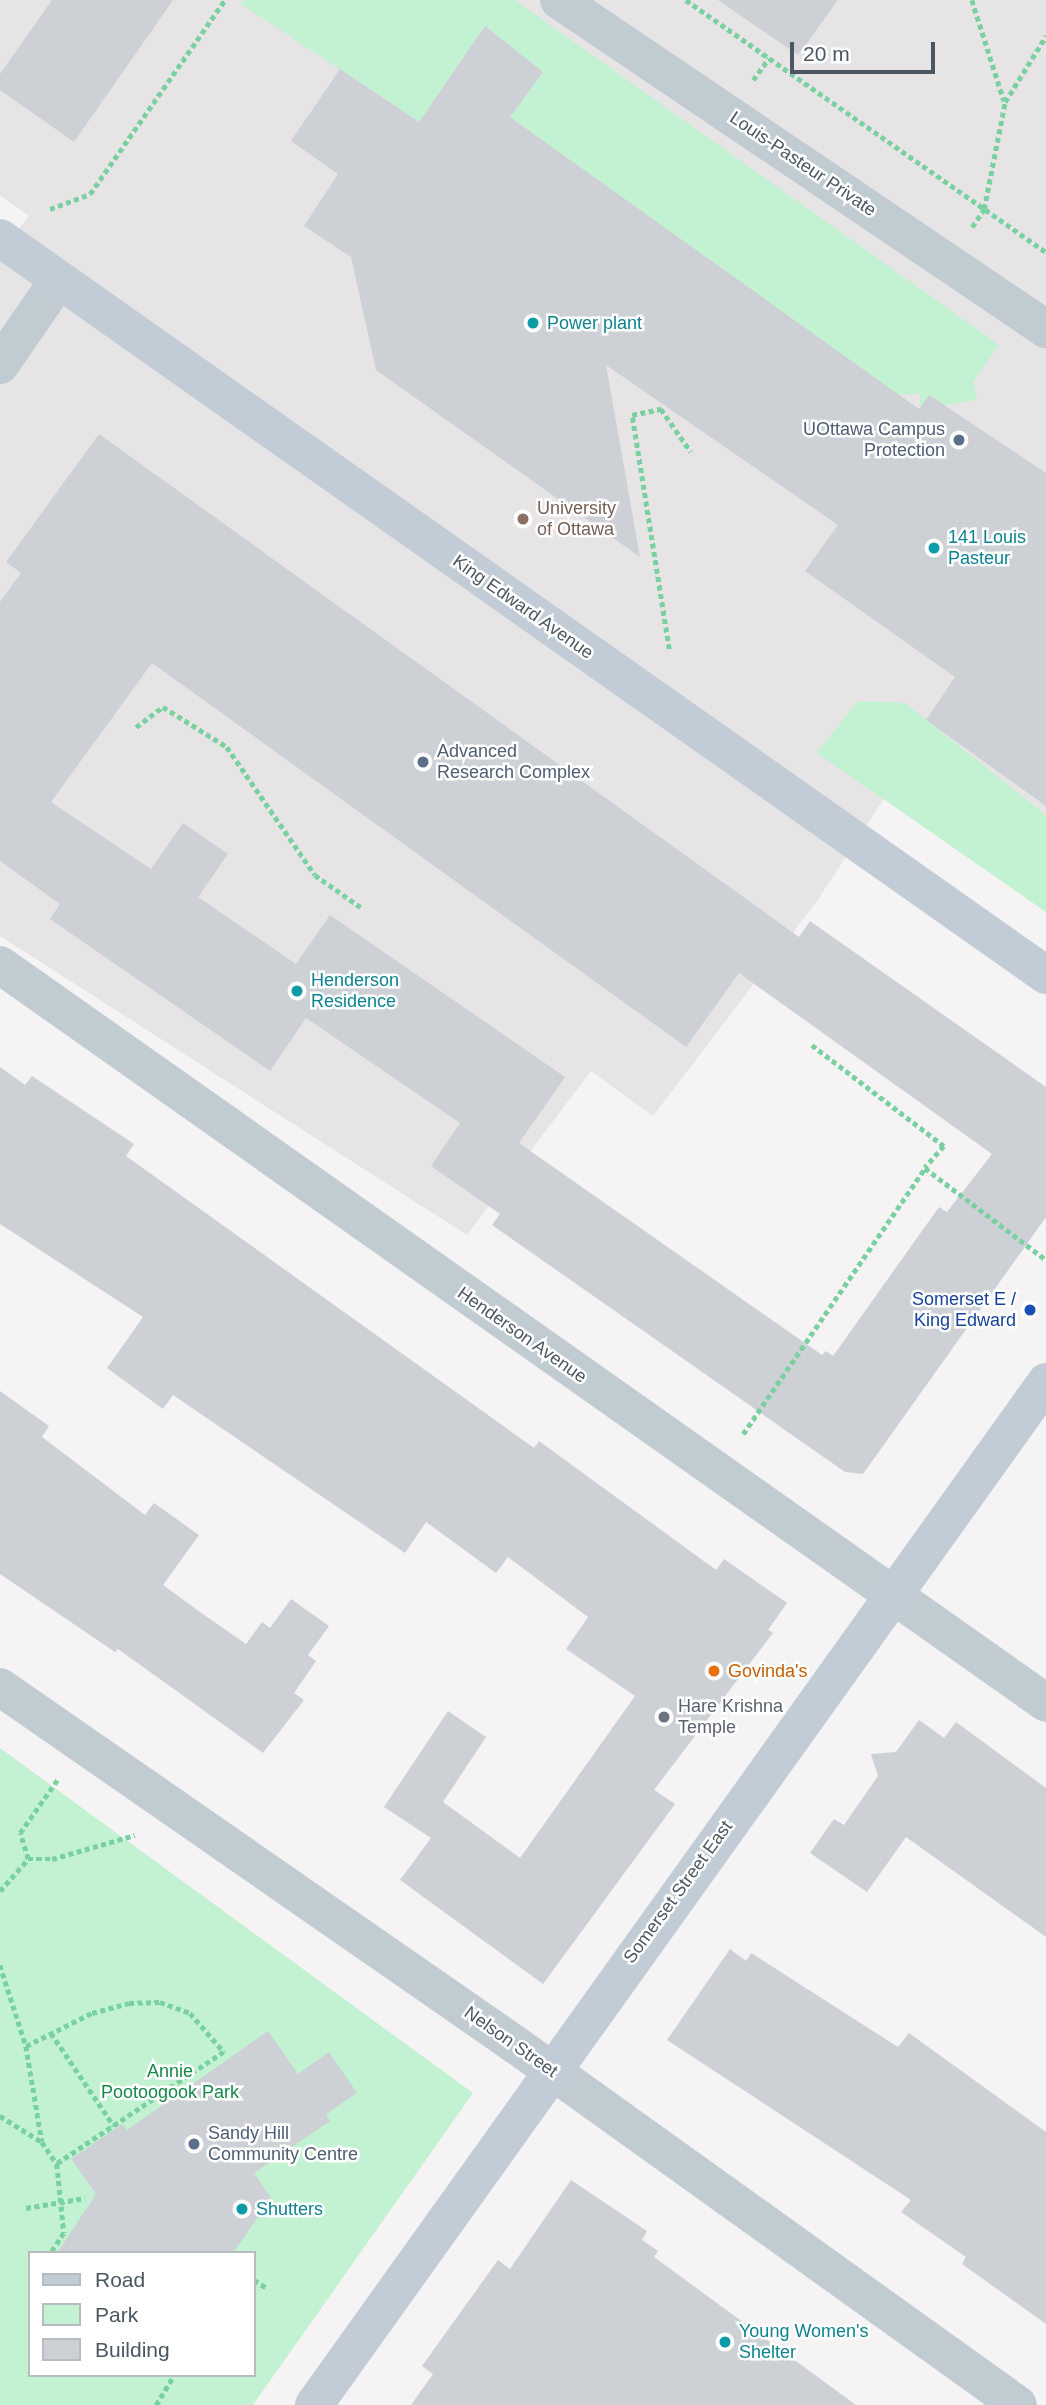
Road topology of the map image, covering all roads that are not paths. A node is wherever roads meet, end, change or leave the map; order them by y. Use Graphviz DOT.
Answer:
graph roads {
  1 [pos="559,0"];
  2 [pos="0,238"];
  3 [pos="58,281"];
  4 [pos="1046,329"];
  5 [pos="0,365"];
  6 [pos="0,965"];
  7 [pos="1046,975"];
  8 [pos="1046,1382"];
  9 [pos="892,1595"];
  10 [pos="0,1686"];
  11 [pos="1046,1703"];
  12 [pos="551,2070"];
  13 [pos="314,2405"];
  14 [pos="1018,2405"];
  1 -- 4 [label="street, Louis-Pasteur Private"];
  2 -- 3 [label="main road, King Edward Avenue"];
  3 -- 5 [label="street"];
  3 -- 7 [label="main road, King Edward Avenue"];
  6 -- 9 [label="street, Henderson Avenue"];
  8 -- 9 [label="main road, Somerset Street East"];
  9 -- 11 [label="street, Henderson Avenue"];
  9 -- 12 [label="main road, Somerset Street East"];
  10 -- 12 [label="street, Nelson Street"];
  12 -- 13 [label="main road, Somerset Street East"];
  12 -- 14 [label="street, Nelson Street"];
}
